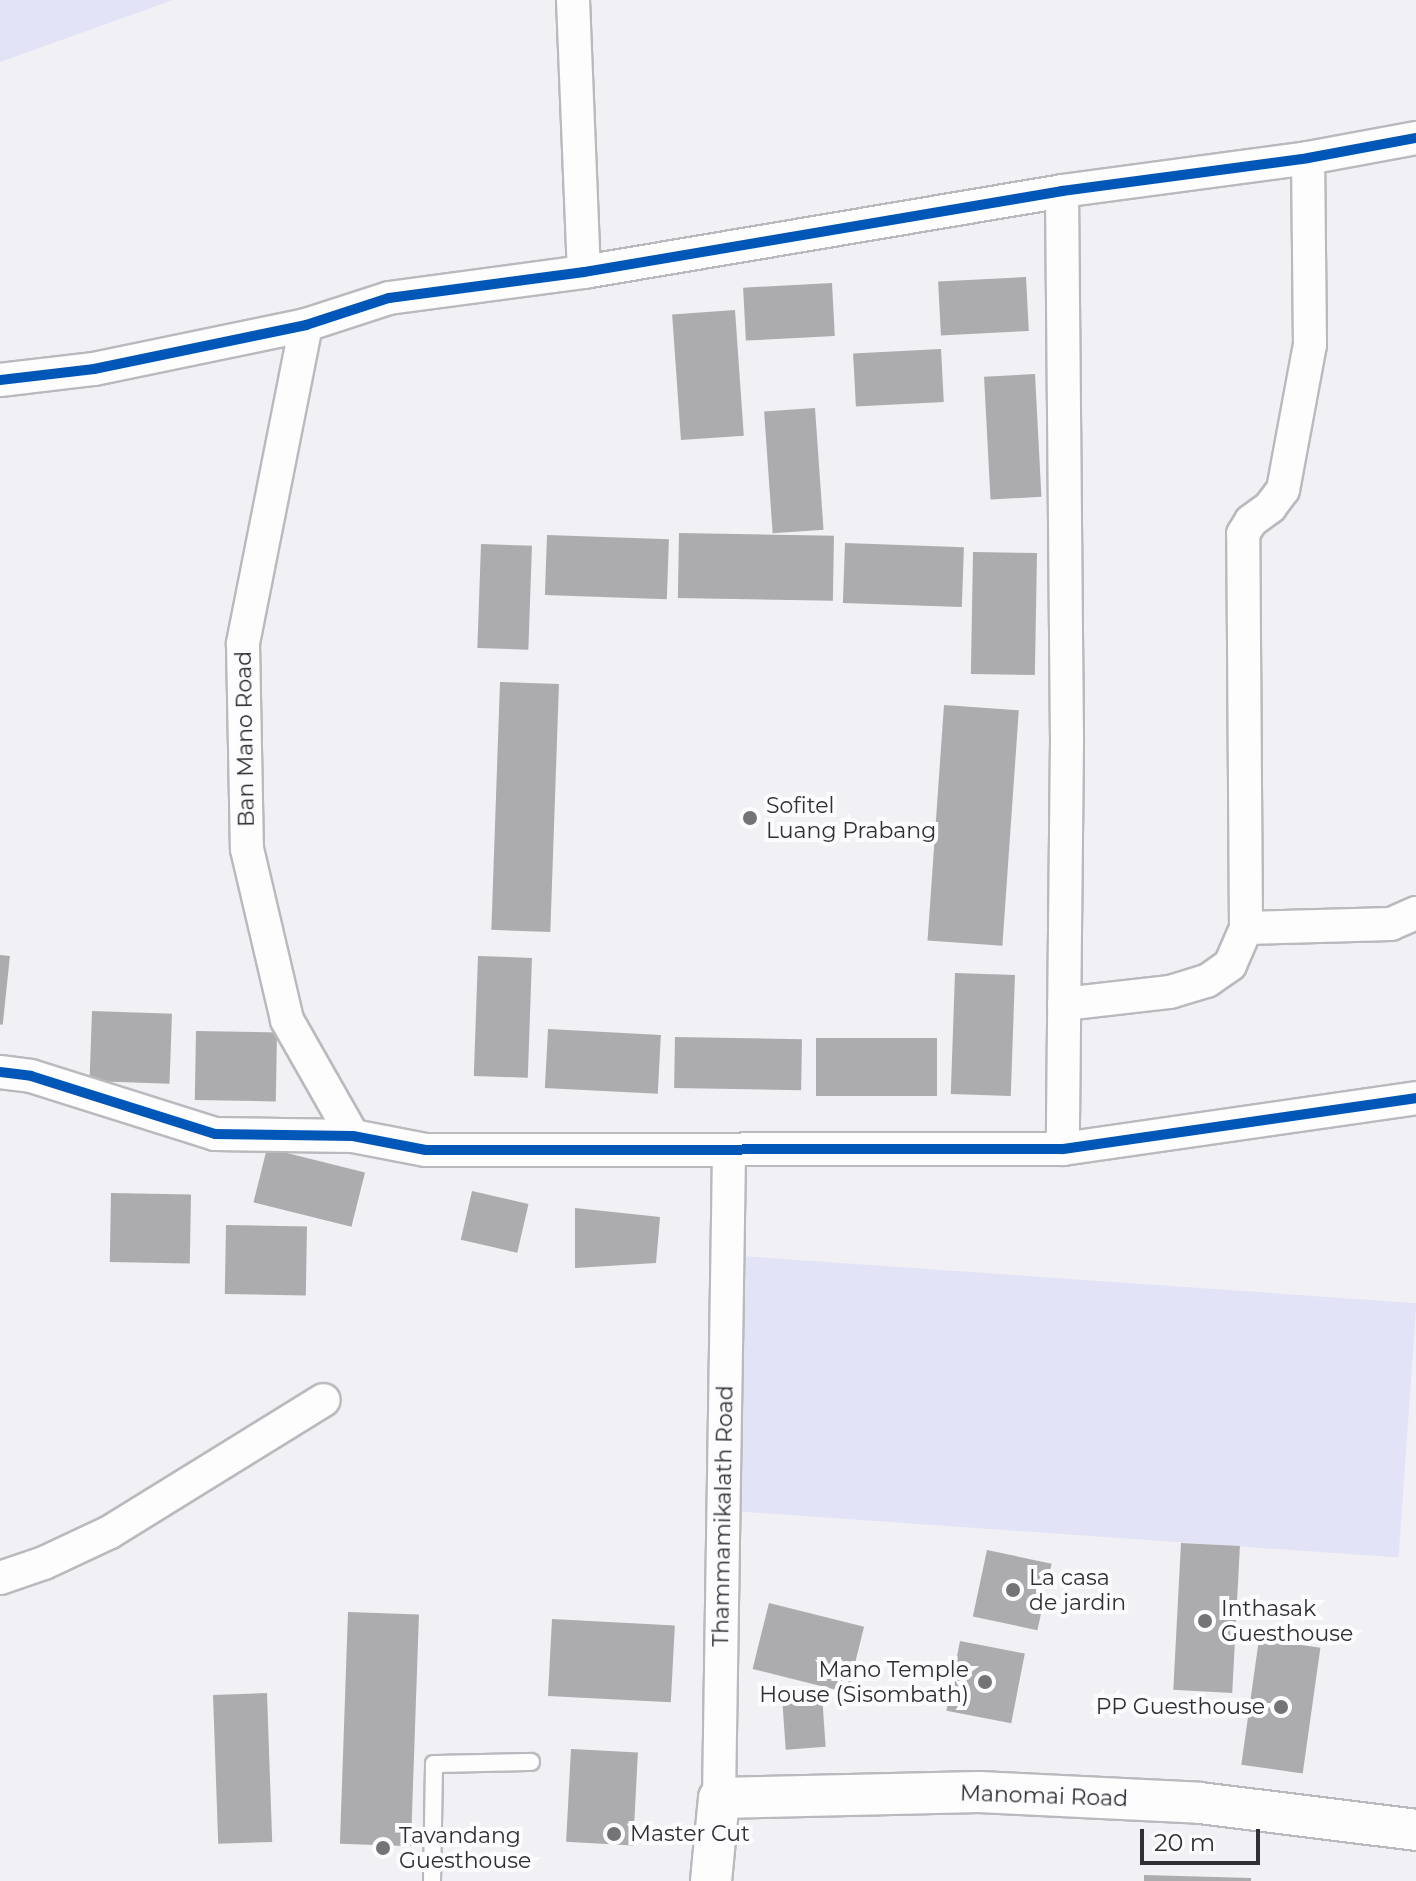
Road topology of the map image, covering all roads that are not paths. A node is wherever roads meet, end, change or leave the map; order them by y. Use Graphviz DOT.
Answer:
graph roads {
  1 [pos="573,0"];
  2 [pos="1416,138"];
  3 [pos="1308,158"];
  4 [pos="1062,191"];
  5 [pos="584,272"];
  6 [pos="306,325"];
  7 [pos="0,380"];
  8 [pos="1416,913"];
  9 [pos="1246,928"];
  10 [pos="1064,1004"];
  11 [pos="0,1072"];
  12 [pos="1416,1098"];
  13 [pos="353,1136"];
  14 [pos="1063,1149"];
  15 [pos="729,1152"];
  16 [pos="324,1400"];
  17 [pos="0,1578"];
  18 [pos="531,1762"];
  19 [pos="719,1798"];
  20 [pos="1416,1830"];
  21 [pos="432,1881"];
  22 [pos="711,1881"];
  1 -- 5 [label="street"];
  2 -- 3 [label="street"];
  3 -- 4 [label="street"];
  3 -- 9 [label="street"];
  4 -- 5 [label="street"];
  4 -- 10 [label="street"];
  5 -- 6 [label="street"];
  6 -- 7 [label="street"];
  6 -- 13 [label="street, Ban Mano Road"];
  8 -- 9 [label="street"];
  9 -- 10 [label="street"];
  10 -- 14 [label="street"];
  11 -- 13 [label="street"];
  12 -- 14 [label="street"];
  13 -- 15 [label="street"];
  14 -- 15 [label="street"];
  15 -- 19 [label="street, Thammamikalath Road"];
  16 -- 17 [label="street"];
  18 -- 21 [label="lane"];
  19 -- 20 [label="street, Manomai Road"];
  19 -- 22 [label="street, Thammamikalath Road"];
}
